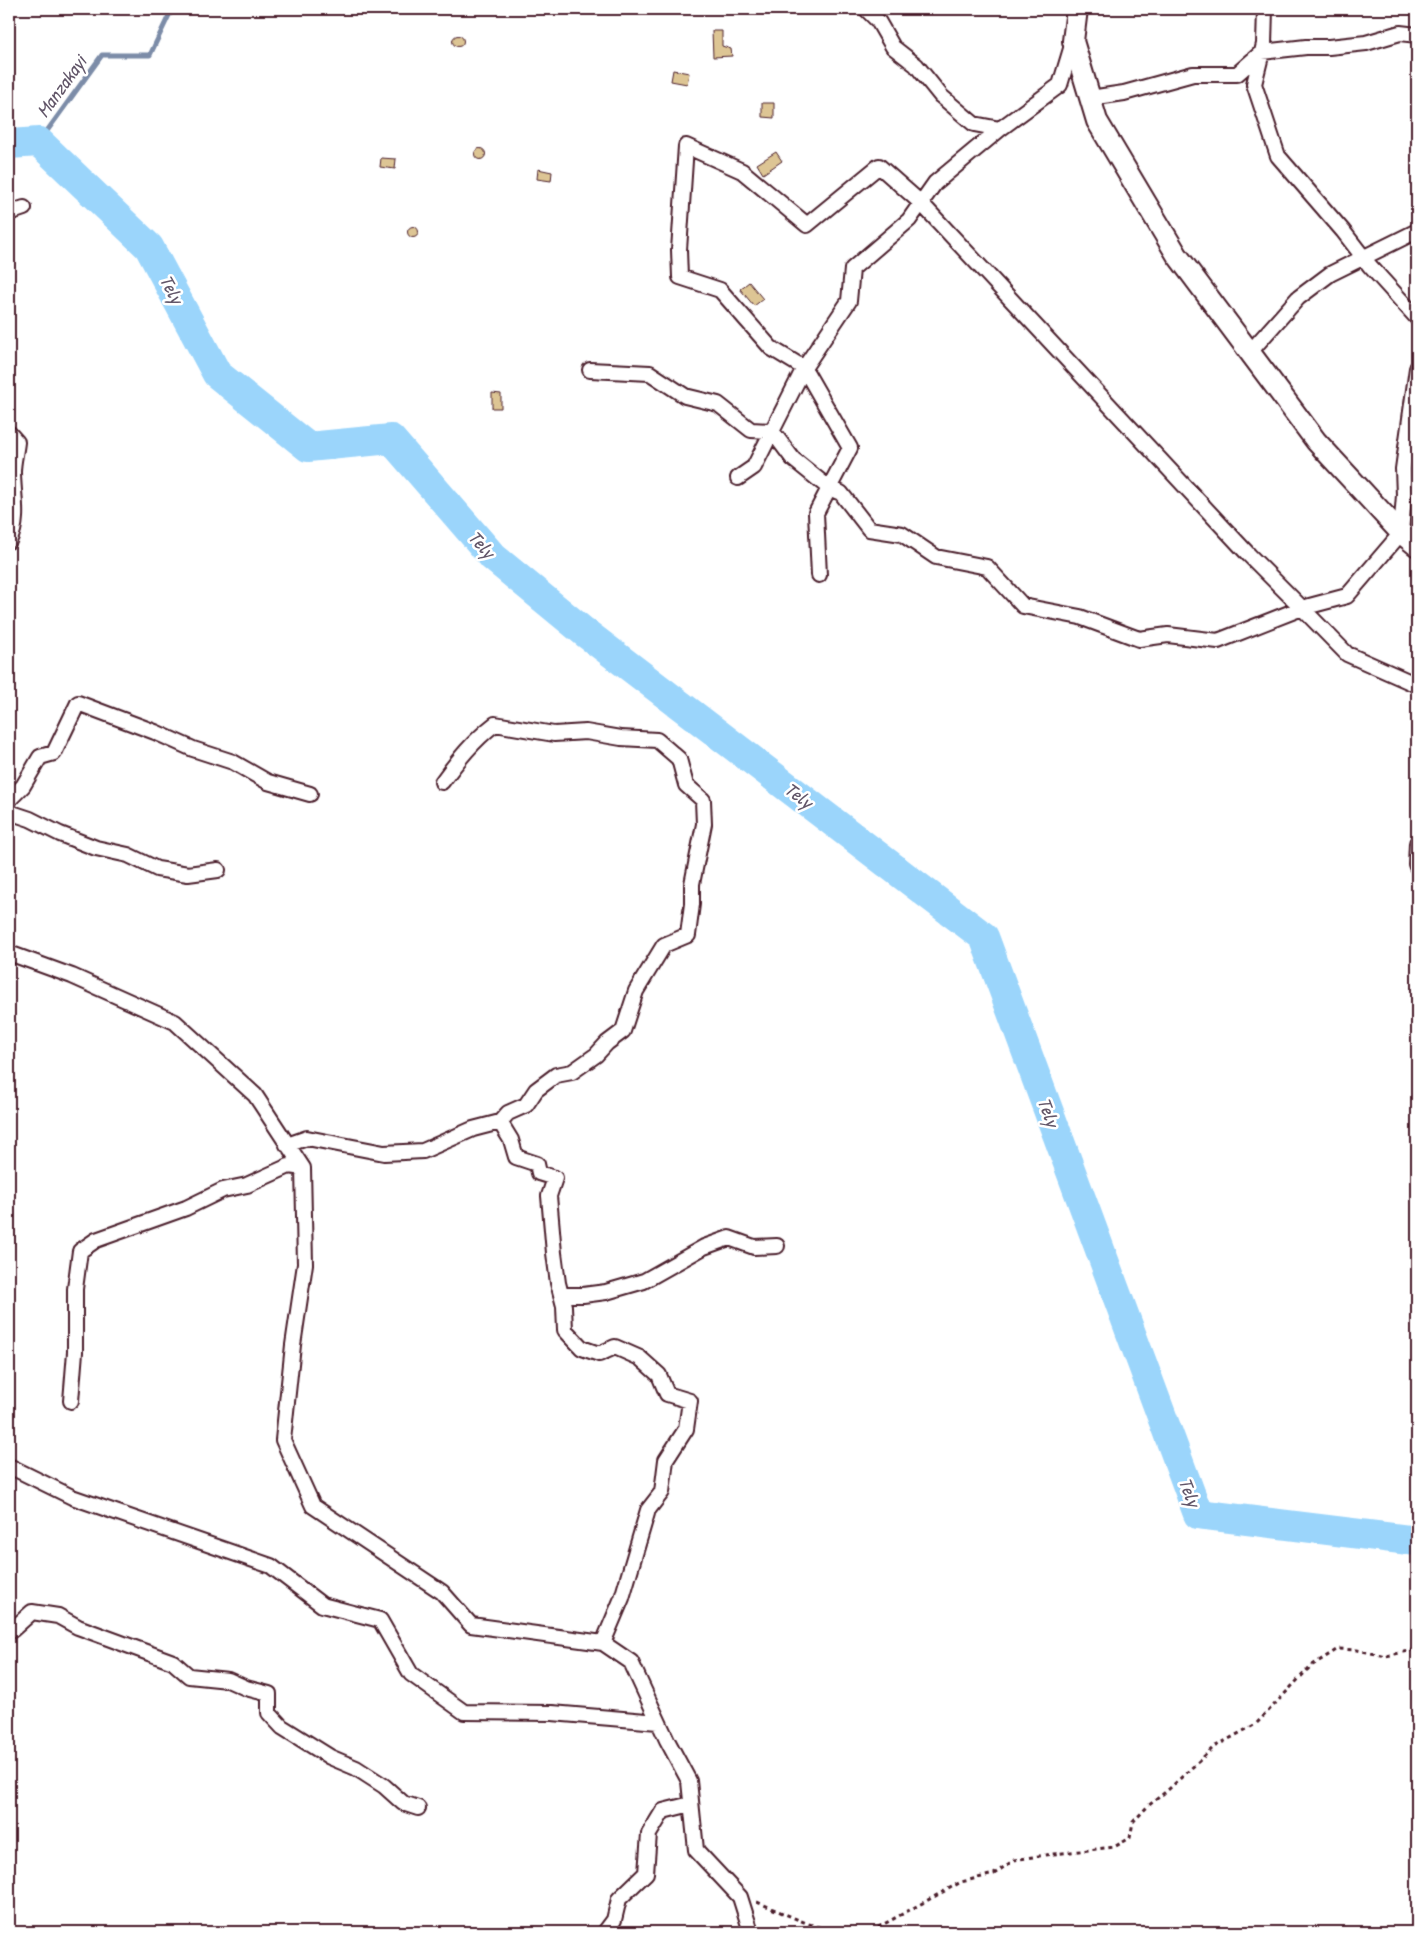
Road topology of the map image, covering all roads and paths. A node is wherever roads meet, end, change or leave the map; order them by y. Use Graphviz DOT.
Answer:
graph roads {
  1 [pos="866,9"];
  2 [pos="1077,9"];
  3 [pos="1265,9"];
  4 [pos="1417,35"];
  5 [pos="1073,41"];
  6 [pos="1262,52"];
  7 [pos="1090,98"];
  8 [pos="1000,129"];
  9 [pos="921,203"];
  10 [pos="24,208"];
  11 [pos="9,214"];
  12 [pos="1417,231"];
  13 [pos="1364,258"];
  14 [pos="1417,318"];
  15 [pos="1250,352"];
  16 [pos="804,368"];
  17 [pos="1417,368"];
  18 [pos="590,370"];
  19 [pos="772,431"];
  20 [pos="9,434"];
  21 [pos="738,478"];
  22 [pos="829,488"];
  23 [pos="1401,533"];
  24 [pos="9,541"];
  25 [pos="1417,546"];
  26 [pos="819,575"];
  27 [pos="1302,608"];
  28 [pos="1417,685"];
  29 [pos="442,782"];
  30 [pos="310,794"];
  31 [pos="9,800"];
  32 [pos="9,812"];
  33 [pos="1417,843"];
  34 [pos="1417,867"];
  35 [pos="218,870"];
  36 [pos="9,953"];
  37 [pos="500,1122"];
  38 [pos="288,1145"];
  39 [pos="303,1168"];
  40 [pos="778,1246"];
  41 [pos="561,1295"];
  42 [pos="71,1401"];
  43 [pos="9,1466"];
  44 [pos="9,1630"];
  45 [pos="603,1644"];
  46 [pos="1417,1649"];
  47 [pos="658,1722"];
  48 [pos="691,1804"];
  49 [pos="418,1808"];
  50 [pos="740,1897"];
  51 [pos="605,1932"];
  52 [pos="751,1932"];
  53 [pos="834,1932"];
  54 [pos="863,1932"];
  1 -- 8 [label="street"];
  2 -- 5 [label="street"];
  3 -- 6 [label="street"];
  4 -- 6 [label="street"];
  5 -- 7 [label="street"];
  5 -- 8 [label="street"];
  6 -- 7 [label="street"];
  6 -- 13 [label="street"];
  7 -- 15 [label="street"];
  8 -- 9 [label="street"];
  9 -- 16 [label="street"];
  9 -- 16 [label="street"];
  9 -- 27 [label="street"];
  10 -- 11 [label="street"];
  12 -- 13 [label="street"];
  13 -- 14 [label="street"];
  13 -- 15 [label="street"];
  15 -- 23 [label="street"];
  16 -- 19 [label="street"];
  16 -- 22 [label="street"];
  17 -- 23 [label="street"];
  18 -- 19 [label="street"];
  19 -- 21 [label="street"];
  19 -- 22 [label="street"];
  20 -- 24 [label="street"];
  22 -- 26 [label="street"];
  22 -- 27 [label="street"];
  23 -- 25 [label="street"];
  23 -- 27 [label="street"];
  27 -- 28 [label="street"];
  29 -- 37 [label="street"];
  30 -- 31 [label="street"];
  32 -- 35 [label="street"];
  33 -- 34 [label="street"];
  36 -- 38 [label="street"];
  37 -- 38 [label="street"];
  37 -- 41 [label="street"];
  38 -- 39 [label="street"];
  39 -- 42 [label="street"];
  39 -- 45 [label="street"];
  40 -- 41 [label="street"];
  41 -- 45 [label="street"];
  43 -- 47 [label="street"];
  44 -- 49 [label="street"];
  45 -- 47 [label="street"];
  46 -- 54 [label="path"];
  47 -- 48 [label="street"];
  48 -- 50 [label="street"];
  48 -- 51 [label="street"];
  50 -- 52 [label="street"];
  50 -- 53 [label="path"];
}
